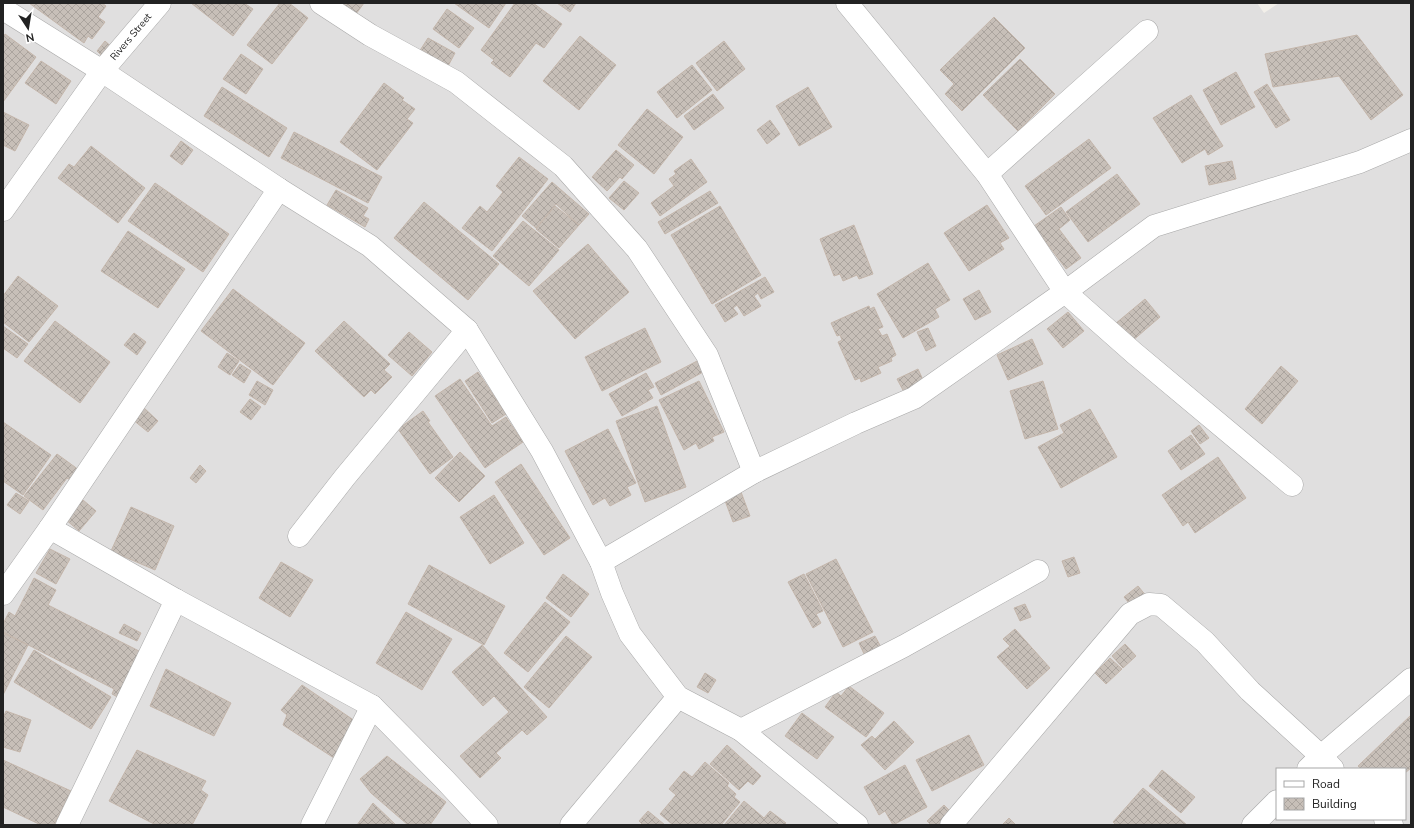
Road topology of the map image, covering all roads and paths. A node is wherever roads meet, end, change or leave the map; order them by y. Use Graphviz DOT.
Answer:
graph roads {
  1 [pos="160,3"];
  2 [pos="321,3"];
  3 [pos="847,3"];
  4 [pos="3,9"];
  5 [pos="1147,30"];
  6 [pos="102,72"];
  7 [pos="1411,140"];
  8 [pos="987,174"];
  9 [pos="279,189"];
  10 [pos="3,210"];
  11 [pos="1064,292"];
  12 [pos="467,330"];
  13 [pos="754,472"];
  14 [pos="1292,485"];
  15 [pos="50,528"];
  16 [pos="298,536"];
  17 [pos="601,562"];
  18 [pos="1038,571"];
  19 [pos="3,594"];
  20 [pos="176,600"];
  21 [pos="1411,679"];
  22 [pos="678,697"];
  23 [pos="372,706"];
  24 [pos="741,730"];
  25 [pos="1321,765"];
  26 [pos="1276,802"];
  27 [pos="67,825"];
  28 [pos="312,825"];
  29 [pos="487,825"];
  30 [pos="571,825"];
  31 [pos="857,825"];
  32 [pos="951,825"];
  33 [pos="1253,825"];
  1 -- 6 [label="street, Rivers Street"];
  2 -- 13 [label="street"];
  3 -- 8 [label="street"];
  4 -- 6 [label="street"];
  5 -- 8 [label="street"];
  6 -- 9 [label="street"];
  6 -- 10 [label="street, Rivers Street"];
  7 -- 11 [label="street"];
  8 -- 11 [label="street"];
  9 -- 12 [label="street"];
  9 -- 15 [label="street"];
  11 -- 13 [label="street"];
  11 -- 14 [label="street"];
  12 -- 16 [label="street"];
  12 -- 17 [label="street"];
  13 -- 17 [label="street"];
  15 -- 19 [label="street"];
  15 -- 20 [label="street"];
  17 -- 22 [label="street"];
  18 -- 24 [label="street"];
  20 -- 23 [label="street"];
  20 -- 27 [label="street"];
  21 -- 25 [label="street"];
  22 -- 24 [label="street"];
  22 -- 30 [label="street"];
  23 -- 28 [label="street"];
  23 -- 29 [label="street"];
  24 -- 31 [label="street"];
  25 -- 32 [label="street"];
  26 -- 33 [label="street"];
}
